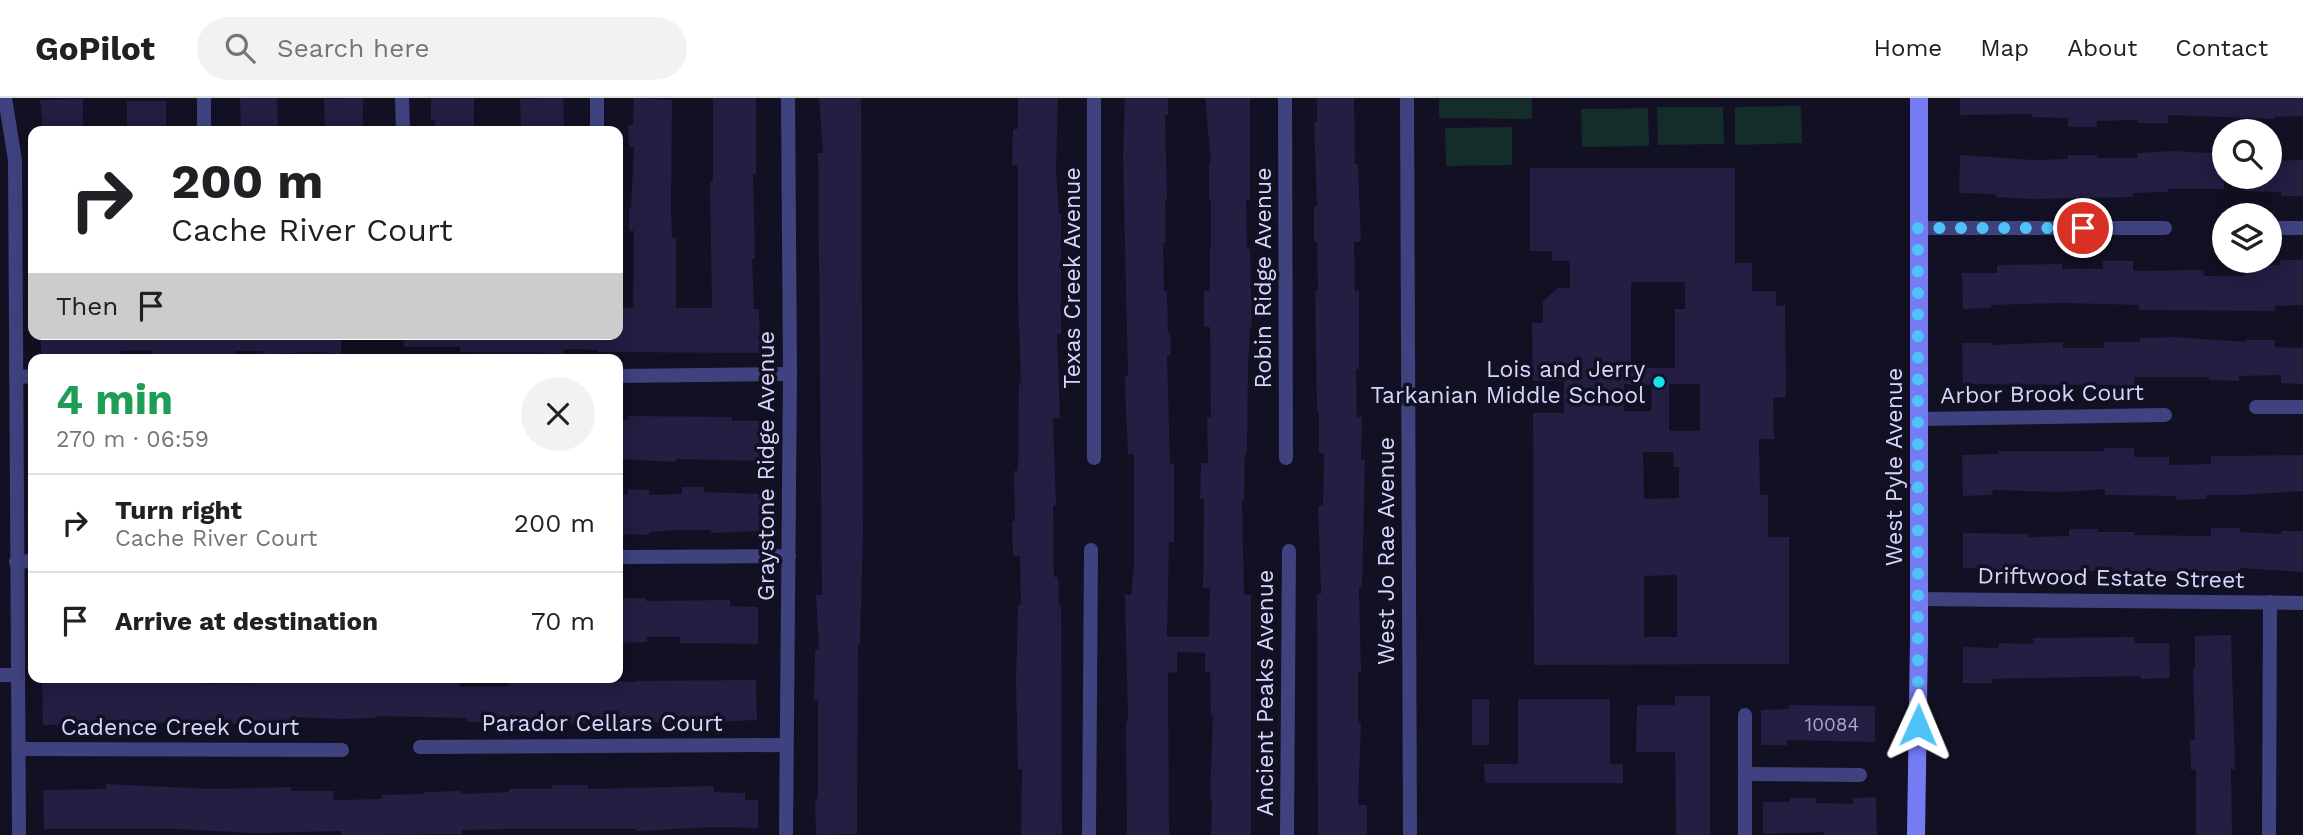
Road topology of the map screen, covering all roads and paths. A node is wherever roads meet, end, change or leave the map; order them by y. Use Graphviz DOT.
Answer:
graph roads {
  1 [pos="5,98"];
  2 [pos="204,98"];
  3 [pos="402,98"];
  4 [pos="597,98"];
  5 [pos="788,98"];
  6 [pos="1094,98"];
  7 [pos="1285,98"];
  8 [pos="1407,98"];
  9 [pos="1919,98"];
  10 [pos="204,126"];
  11 [pos="403,126"];
  12 [pos="597,126"];
  13 [pos="1918,228"];
  14 [pos="2165,228"];
  15 [pos="2282,228"];
  16 [pos="2303,228"];
  17 [pos="790,374"];
  18 [pos="16,376"];
  19 [pos="623,376"];
  20 [pos="28,377"];
  21 [pos="2256,407"];
  22 [pos="2303,407"];
  23 [pos="2165,415"];
  24 [pos="1919,419"];
  25 [pos="1094,458"];
  26 [pos="1286,458"];
  27 [pos="1091,550"];
  28 [pos="1289,551"];
  29 [pos="789,556"];
  30 [pos="623,557"];
  31 [pos="28,561"];
  32 [pos="16,562"];
  33 [pos="1919,599"];
  34 [pos="2270,602"];
  35 [pos="2303,603"];
  36 [pos="0,675"];
  37 [pos="17,675"];
  38 [pos="1745,715"];
  39 [pos="786,745"];
  40 [pos="419,747"];
  41 [pos="19,749"];
  42 [pos="342,750"];
  43 [pos="1745,774"];
  44 [pos="1860,775"];
  45 [pos="19,835"];
  46 [pos="786,835"];
  47 [pos="1089,835"];
  48 [pos="1287,835"];
  49 [pos="1410,835"];
  50 [pos="1745,835"];
  51 [pos="1916,835"];
  52 [pos="2269,835"];
  1 -- 18 [label="street"];
  2 -- 10 [label="street"];
  3 -- 11 [label="street"];
  4 -- 12 [label="street"];
  5 -- 17 [label="street, Graystone Ridge Avenue"];
  6 -- 25 [label="street, Texas Creek Avenue"];
  7 -- 26 [label="street, Robin Ridge Avenue"];
  8 -- 49 [label="street, West Jo Rae Avenue"];
  9 -- 13 [label="street, West Pyle Avenue"];
  13 -- 14 [label="street"];
  13 -- 24 [label="street, West Pyle Avenue"];
  15 -- 16 [label="street"];
  17 -- 19 [label="street"];
  17 -- 29 [label="street, Graystone Ridge Avenue"];
  18 -- 20 [label="street"];
  18 -- 32 [label="street"];
  21 -- 22 [label="street"];
  23 -- 24 [label="street, Arbor Brook Court"];
  24 -- 33 [label="street, West Pyle Avenue"];
  27 -- 47 [label="street"];
  28 -- 48 [label="street, Ancient Peaks Avenue"];
  29 -- 30 [label="street"];
  29 -- 39 [label="street, Graystone Ridge Avenue"];
  31 -- 32 [label="street"];
  32 -- 37 [label="street"];
  33 -- 34 [label="street, Driftwood Estate Street"];
  33 -- 51 [label="street, West Pyle Avenue"];
  34 -- 35 [label="street, Driftwood Estate Street"];
  34 -- 52 [label="street"];
  36 -- 37 [label="street"];
  37 -- 41 [label="street"];
  38 -- 43 [label="street"];
  39 -- 40 [label="street, Parador Cellars Court"];
  39 -- 46 [label="street, Graystone Ridge Avenue"];
  41 -- 42 [label="street, Cadence Creek Court"];
  41 -- 45 [label="street"];
  43 -- 44 [label="street"];
  43 -- 50 [label="street"];
}
